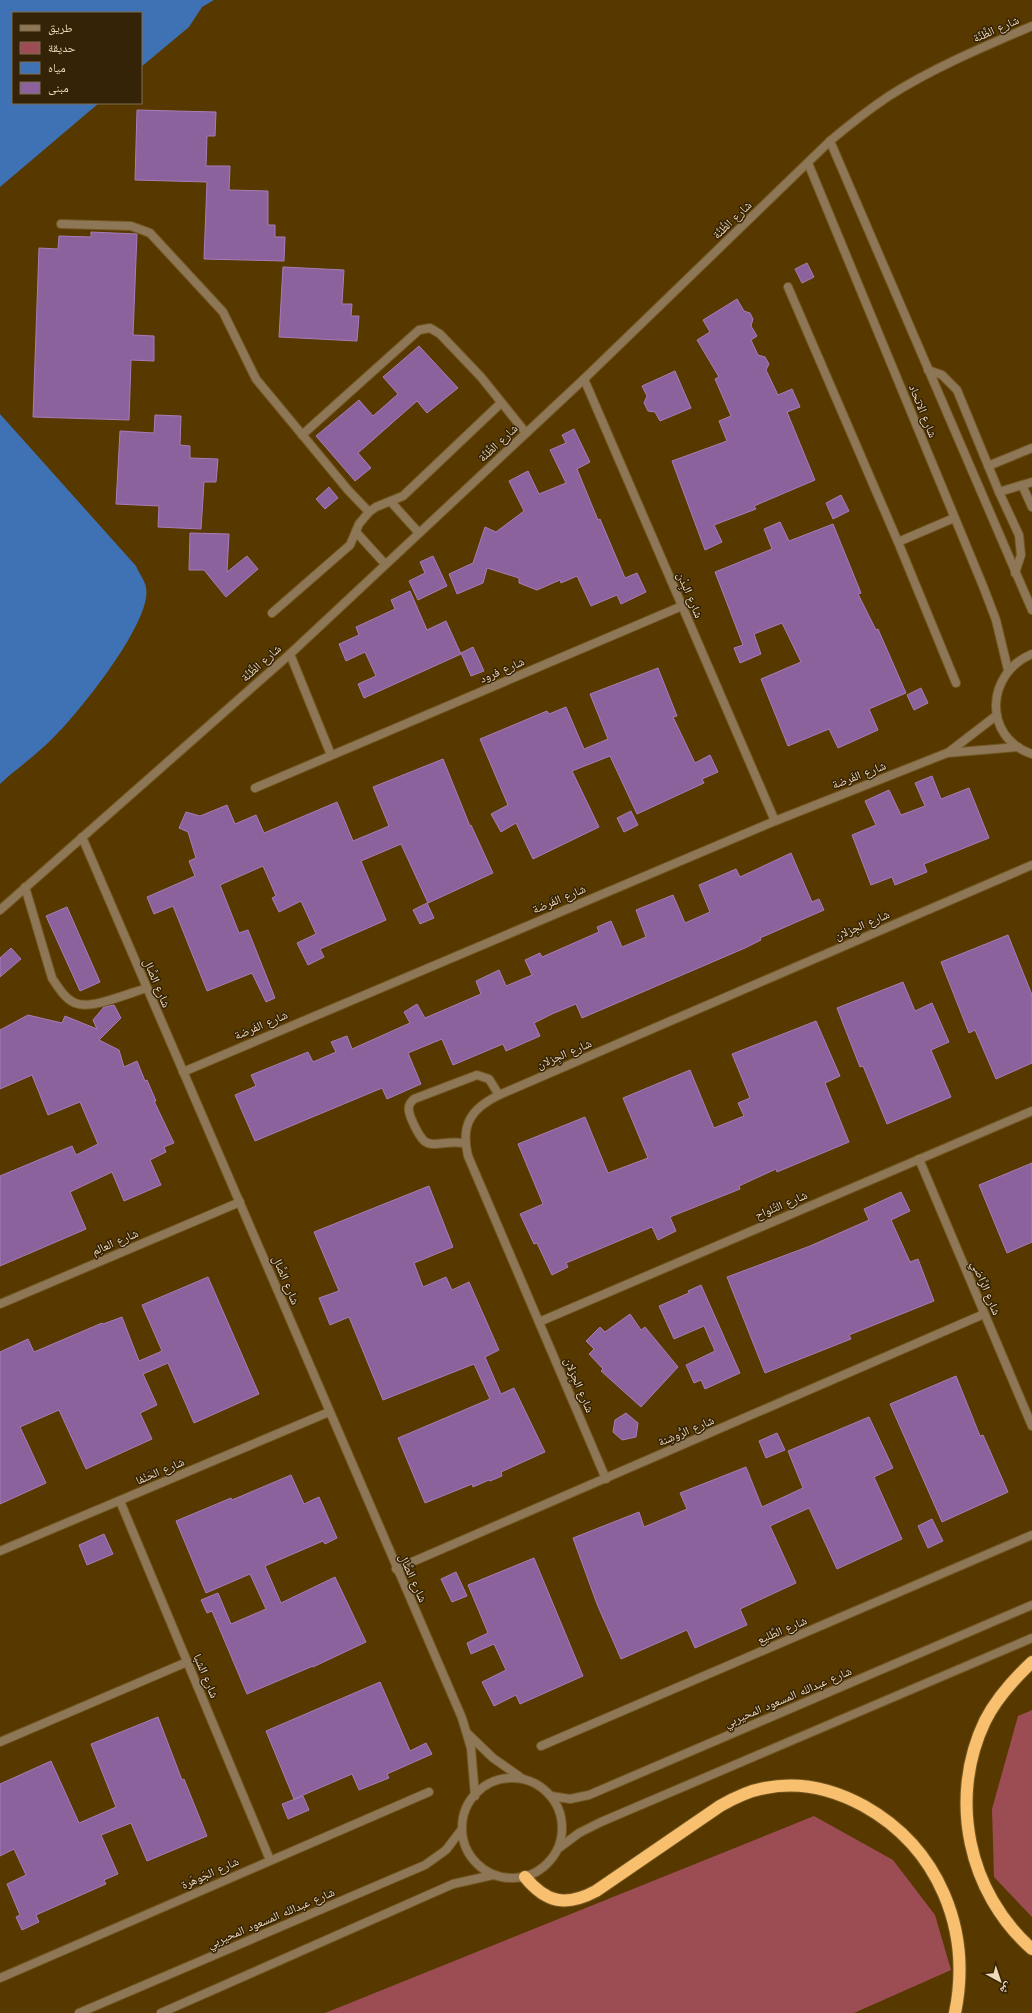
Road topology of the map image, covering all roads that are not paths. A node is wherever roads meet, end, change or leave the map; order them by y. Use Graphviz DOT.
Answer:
graph roads {
  1 [pos="1032,26"];
  2 [pos="830,141"];
  3 [pos="808,163"];
  4 [pos="61,224"];
  5 [pos="788,287"];
  6 [pos="928,370"];
  7 [pos="584,379"];
  8 [pos="501,403"];
  9 [pos="526,433"];
  10 [pos="302,435"];
  11 [pos="1032,448"];
  12 [pos="988,466"];
  13 [pos="1032,482"];
  14 [pos="1022,485"];
  15 [pos="999,492"];
  16 [pos="391,502"];
  17 [pos="1032,507"];
  18 [pos="369,512"];
  19 [pos="954,518"];
  20 [pos="356,532"];
  21 [pos="418,533"];
  22 [pos="898,542"];
  23 [pos="385,564"];
  24 [pos="1015,574"];
  25 [pos="682,606"];
  26 [pos="1032,610"];
  27 [pos="272,614"];
  28 [pos="290,654"];
  29 [pos="1032,654"];
  30 [pos="1008,670"];
  31 [pos="956,683"];
  32 [pos="997,715"];
  33 [pos="1018,747"];
  34 [pos="947,753"];
  35 [pos="1032,754"];
  36 [pos="331,755"];
  37 [pos="255,788"];
  38 [pos="775,821"];
  39 [pos="82,837"];
  40 [pos="1032,865"];
  41 [pos="25,887"];
  42 [pos="0,910"];
  43 [pos="147,988"];
  44 [pos="183,1072"];
  45 [pos="500,1095"];
  46 [pos="1032,1111"];
  47 [pos="465,1143"];
  48 [pos="919,1159"];
  49 [pos="240,1202"];
  50 [pos="0,1304"];
  51 [pos="984,1314"];
  52 [pos="539,1322"];
  53 [pos="329,1412"];
  54 [pos="1032,1426"];
  55 [pos="606,1479"];
  56 [pos="120,1500"];
  57 [pos="1032,1535"];
  58 [pos="0,1551"];
  59 [pos="396,1569"];
  60 [pos="1032,1605"];
  61 [pos="1032,1638"];
  62 [pos="188,1662"];
  63 [pos="1032,1662"];
  64 [pos="467,1733"];
  65 [pos="0,1742"];
  66 [pos="540,1746"];
  67 [pos="523,1779"];
  68 [pos="429,1792"];
  69 [pos="475,1796"];
  70 [pos="551,1796"];
  71 [pos="462,1829"];
  72 [pos="559,1848"];
  73 [pos="270,1860"];
  74 [pos="493,1875"];
  75 [pos="525,1877"];
  76 [pos="1032,1949"];
  77 [pos="0,1978"];
  78 [pos="79,2013"];
  79 [pos="162,2013"];
  80 [pos="956,2013"];
  1 -- 2 [label="street, شارع الظَّنَّة"];
  2 -- 3 [label="street, شارع الظَّنَّة"];
  2 -- 6 [label="street, شارع الاتحاد"];
  3 -- 7 [label="street, شارع الظَّنَّة"];
  3 -- 19 [label="street, شارع الاتحاد"];
  4 -- 10 [label="street"];
  5 -- 22 [label="street"];
  6 -- 12 [label="street"];
  6 -- 24 [label="street, شارع الاتحاد"];
  7 -- 9 [label="street, شارع الظَّنَّة"];
  7 -- 25 [label="street, شارع البِدْن"];
  8 -- 9 [label="street"];
  8 -- 10 [label="street"];
  8 -- 16 [label="street"];
  9 -- 21 [label="street, شارع الظَّنَّة"];
  10 -- 18 [label="street"];
  11 -- 12 [label="street"];
  12 -- 15 [label="street"];
  13 -- 14 [label="street"];
  14 -- 15 [label="street"];
  14 -- 17 [label="street"];
  15 -- 24 [label="street"];
  16 -- 18 [label="street"];
  16 -- 21 [label="street"];
  18 -- 20 [label="street"];
  19 -- 22 [label="street"];
  19 -- 30 [label="street, شارع الاتحاد"];
  20 -- 23 [label="street"];
  20 -- 27 [label="street"];
  21 -- 23 [label="street, شارع الظَّنَّة"];
  22 -- 31 [label="street"];
  23 -- 28 [label="street, شارع الظَّنَّة"];
  24 -- 26 [label="street, شارع الاتحاد"];
  25 -- 36 [label="street, شارع فرود"];
  25 -- 38 [label="street, شارع البِدْن"];
  28 -- 36 [label="street"];
  28 -- 39 [label="street, شارع الظَّنَّة"];
  29 -- 30 [label="street"];
  30 -- 32 [label="street"];
  32 -- 33 [label="street"];
  32 -- 34 [label="street, شارع الفَرضة"];
  33 -- 34 [label="street, شارع الفَرضة"];
  33 -- 35 [label="street"];
  34 -- 38 [label="street, شارع الفَرضة"];
  36 -- 37 [label="street, شارع فرود"];
  38 -- 44 [label="street, شارع الفَرضة"];
  39 -- 41 [label="street, شارع الظَّنَّة"];
  39 -- 43 [label="street, شارع الصَّال"];
  40 -- 45 [label="street, شارع الجِزلان"];
  41 -- 42 [label="street, شارع الظَّنَّة"];
  41 -- 43 [label="street"];
  43 -- 44 [label="street, شارع الصَّال"];
  44 -- 49 [label="street, شارع الصَّال"];
  45 -- 47 [label="street, شارع الجِزلان"];
  45 -- 47 [label="street"];
  46 -- 48 [label="street, شارع التِّلواح"];
  47 -- 52 [label="street, شارع الجِزلان"];
  48 -- 51 [label="street, شارع الرَّاضي"];
  48 -- 52 [label="street, شارع التِّلواح"];
  49 -- 50 [label="street, شارع العالِم"];
  49 -- 53 [label="street, شارع الصَّال"];
  51 -- 54 [label="street, شارع الرَّاضي"];
  51 -- 55 [label="street, شارع الرُّوشِنة"];
  52 -- 55 [label="street, شارع الجِزلان"];
  53 -- 56 [label="street, شارع الحَنْفا"];
  53 -- 59 [label="street, شارع الصَّال"];
  55 -- 59 [label="street, شارع الرُّوشِنة"];
  56 -- 58 [label="street, شارع الحَنْفا"];
  56 -- 62 [label="street, شارع الشبا"];
  57 -- 66 [label="street, شارع الطَّليع"];
  59 -- 64 [label="street, شارع الصَّال"];
  60 -- 70 [label="street, شارع عبدالله المسعود المحيربي"];
  61 -- 72 [label="street"];
  62 -- 65 [label="street"];
  62 -- 73 [label="street, شارع الشبا"];
  63 -- 76 [label="highway"];
  64 -- 67 [label="street, شارع الصَّال"];
  64 -- 69 [label="street, شارع الصَّال"];
  67 -- 69 [label="street"];
  67 -- 70 [label="street"];
  68 -- 73 [label="street, شارع الجَوهَرة"];
  69 -- 71 [label="street"];
  70 -- 72 [label="street"];
  71 -- 74 [label="street"];
  71 -- 78 [label="street, شارع عبدالله المسعود المحيربي"];
  72 -- 75 [label="street"];
  73 -- 77 [label="street, شارع الجَوهَرة"];
  74 -- 75 [label="street"];
  74 -- 79 [label="street"];
  75 -- 80 [label="highway"];
}
